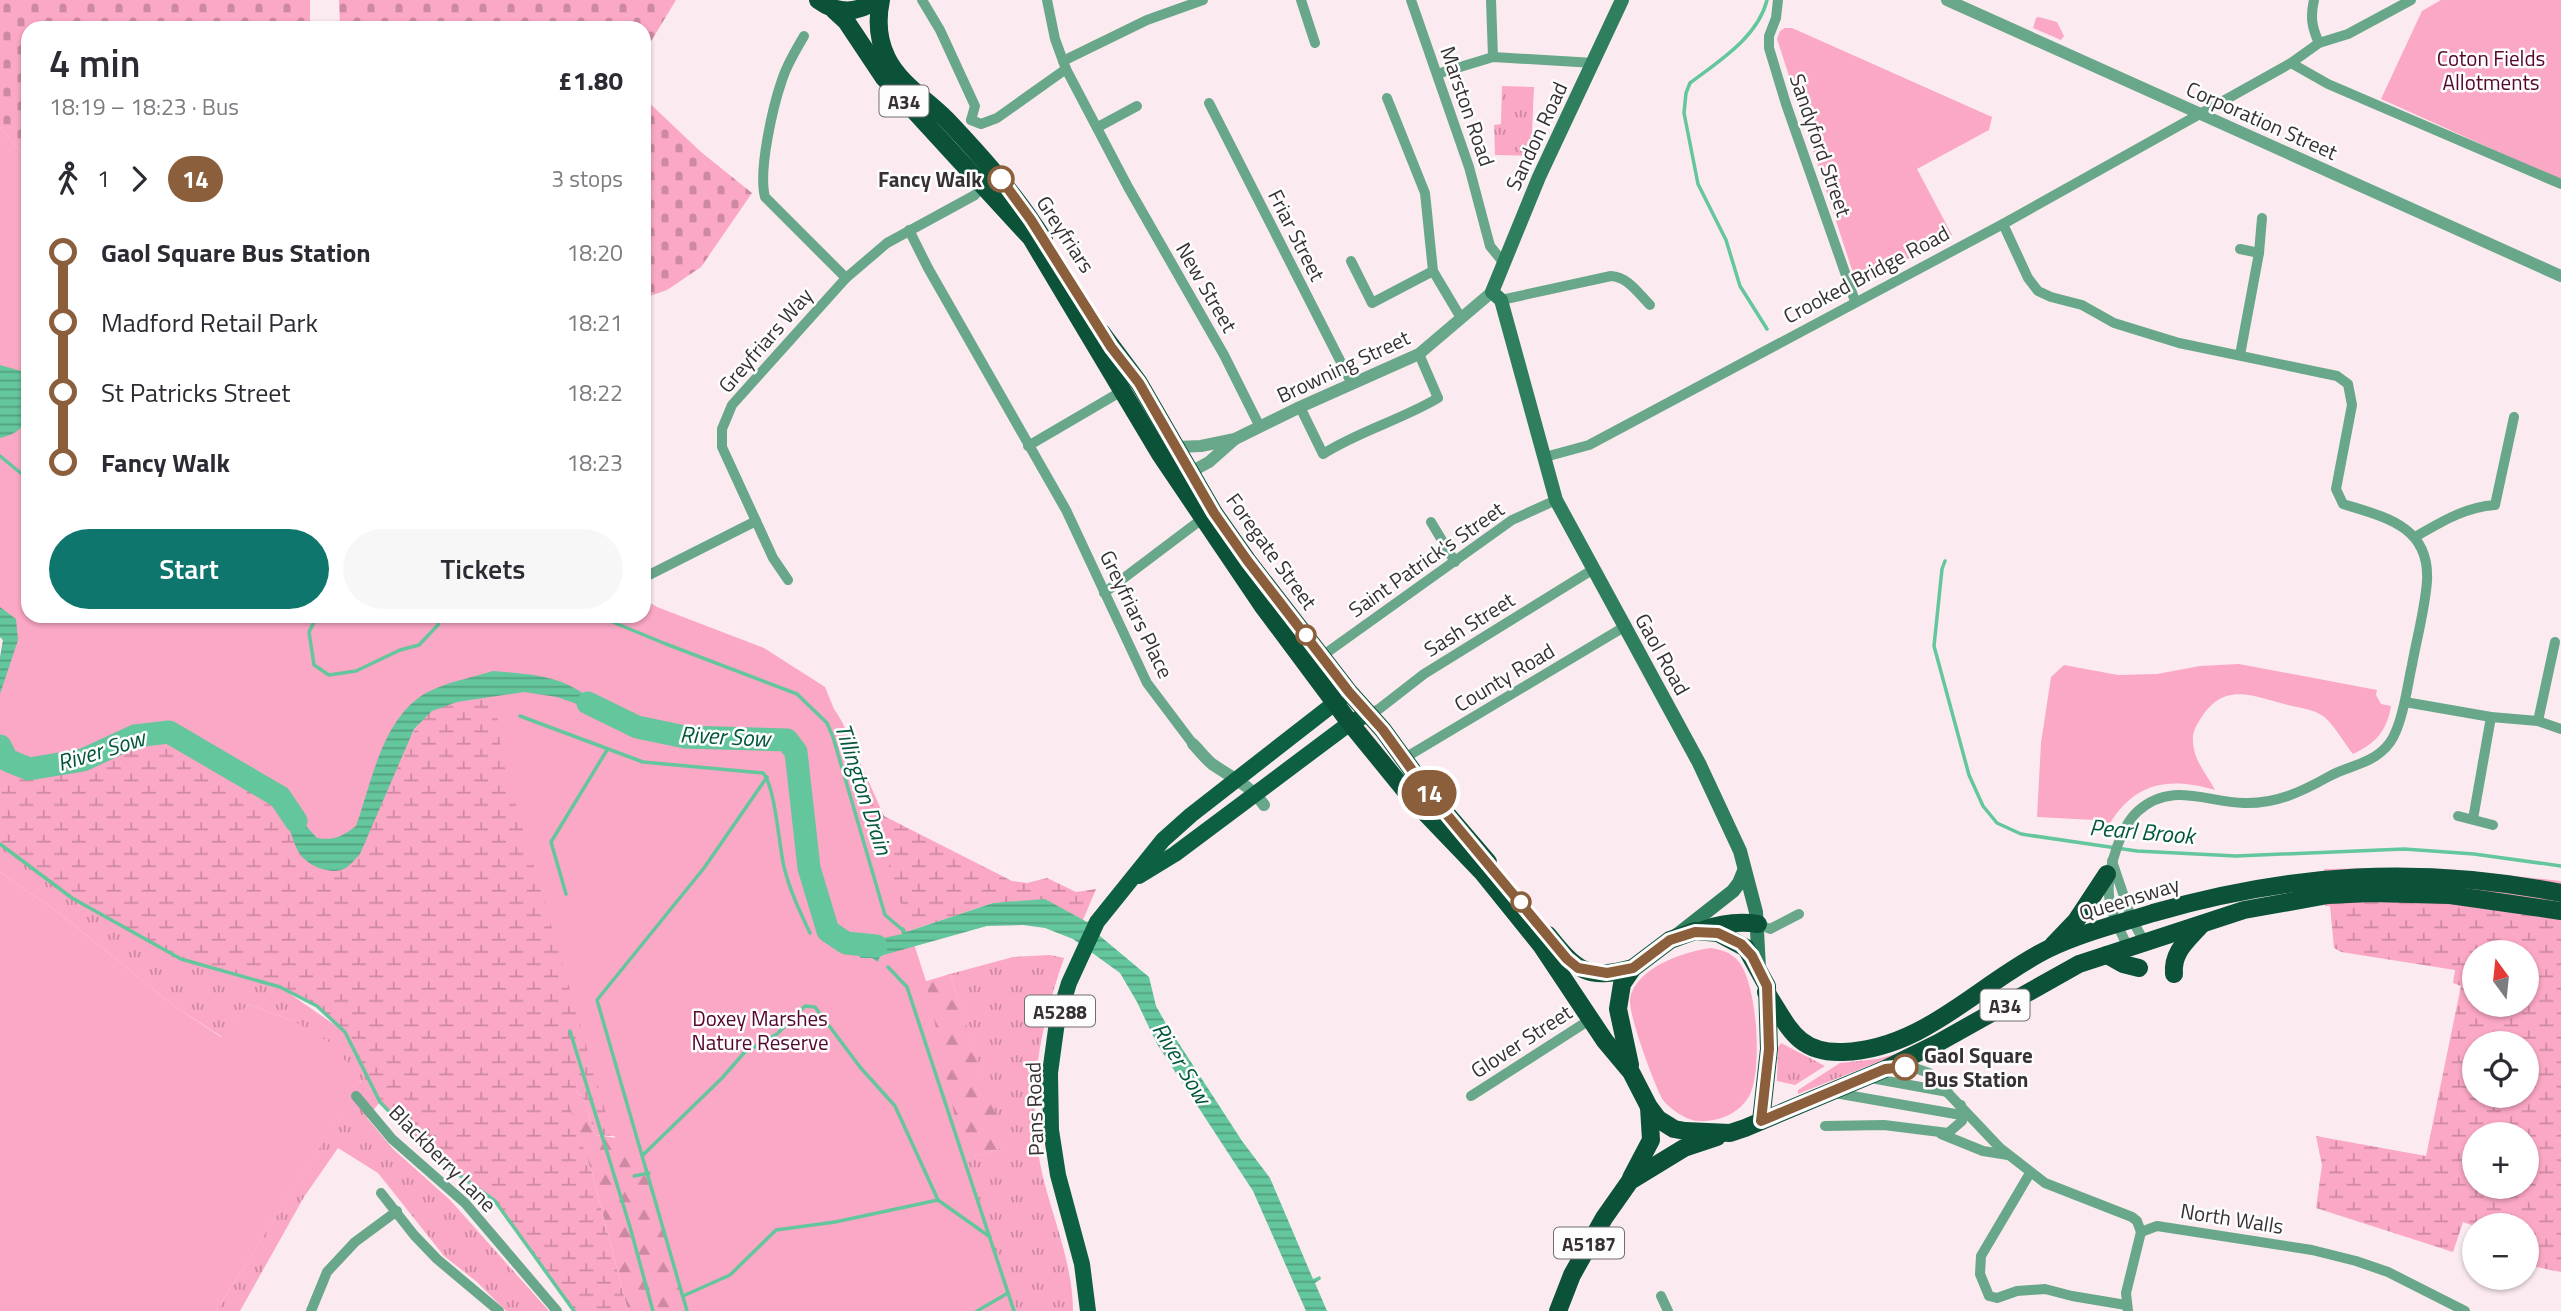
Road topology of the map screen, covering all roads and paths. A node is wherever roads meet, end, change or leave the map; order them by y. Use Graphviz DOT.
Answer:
graph roads {
  1 [pos="817,0"];
  2 [pos="878,0"];
  3 [pos="922,0"];
  4 [pos="1047,0"];
  5 [pos="1203,0"];
  6 [pos="1301,0"];
  7 [pos="1411,0"];
  8 [pos="1491,0"];
  9 [pos="1622,0"];
  10 [pos="1778,0"];
  11 [pos="1947,0"];
  12 [pos="2314,0"];
  13 [pos="2411,0"];
  14 [pos="1174,5"];
  15 [pos="834,10"];
  16 [pos="804,36"];
  17 [pos="1315,43"];
  18 [pos="2319,43"];
  19 [pos="1493,57"];
  20 [pos="1594,63"];
  21 [pos="2291,63"];
  22 [pos="1064,65"];
  23 [pos="1437,74"];
  24 [pos="1387,98"];
  25 [pos="1209,103"];
  26 [pos="1137,106"];
  27 [pos="2199,114"];
  28 [pos="944,117"];
  29 [pos="971,120"];
  30 [pos="1098,127"];
  31 [pos="2561,184"];
  32 [pos="984,185"];
  33 [pos="2262,218"];
  34 [pos="2003,224"];
  35 [pos="909,230"];
  36 [pos="2240,249"];
  37 [pos="2259,253"];
  38 [pos="1351,261"];
  39 [pos="1503,262"];
  40 [pos="1433,271"];
  41 [pos="2561,276"];
  42 [pos="846,278"];
  43 [pos="1497,296"];
  44 [pos="1854,301"];
  45 [pos="1650,304"];
  46 [pos="1461,318"];
  47 [pos="1419,354"];
  48 [pos="2240,355"];
  49 [pos="1352,384"];
  50 [pos="1122,391"];
  51 [pos="1300,407"];
  52 [pos="2514,417"];
  53 [pos="1261,427"];
  54 [pos="1235,439"];
  55 [pos="1173,441"];
  56 [pos="1028,446"];
  57 [pos="1545,457"];
  58 [pos="1183,476"];
  59 [pos="1556,500"];
  60 [pos="1202,519"];
  61 [pos="756,521"];
  62 [pos="1431,522"];
  63 [pos="2415,537"];
  64 [pos="1455,562"];
  65 [pos="1592,570"];
  66 [pos="651,574"];
  67 [pos="788,580"];
  68 [pos="1104,593"];
  69 [pos="1624,627"];
  70 [pos="2555,642"];
  71 [pos="1322,656"];
  72 [pos="1342,697"];
  73 [pos="2405,702"];
  74 [pos="1368,714"];
  75 [pos="2491,717"];
  76 [pos="2538,720"];
  77 [pos="1350,723"];
  78 [pos="2561,729"];
  79 [pos="1193,744"];
  80 [pos="1403,759"];
  81 [pos="1238,779"];
  82 [pos="1260,799"];
  83 [pos="2458,816"];
  84 [pos="2473,819"];
  85 [pos="2493,825"];
  86 [pos="2110,867"];
  87 [pos="1744,871"];
  88 [pos="1130,881"];
  89 [pos="2327,886"];
  90 [pos="2561,893"];
  91 [pos="2561,911"];
  92 [pos="1798,914"];
  93 [pos="2124,922"];
  94 [pos="2203,922"];
  95 [pos="1758,924"];
  96 [pos="1700,931"];
  97 [pos="1670,940"];
  98 [pos="2136,944"];
  99 [pos="2051,948"];
  100 [pos="2107,955"];
  101 [pos="1633,968"];
  102 [pos="1759,968"];
  103 [pos="2139,968"];
  104 [pos="2174,974"];
  105 [pos="1766,992"];
  106 [pos="1591,1019"];
  107 [pos="1885,1069"];
  108 [pos="1631,1072"];
  109 [pos="1865,1077"];
  110 [pos="1830,1092"];
  111 [pos="1950,1093"];
  112 [pos="356,1096"];
  113 [pos="1471,1096"];
  114 [pos="1649,1107"];
  115 [pos="1965,1113"];
  116 [pos="1761,1121"];
  117 [pos="1825,1126"];
  118 [pos="1936,1132"];
  119 [pos="1730,1133"];
  120 [pos="2008,1154"];
  121 [pos="2030,1173"];
  122 [pos="1630,1181"];
  123 [pos="381,1193"];
  124 [pos="397,1212"];
  125 [pos="2141,1232"];
  126 [pos="1661,1296"];
  127 [pos="2127,1308"];
  128 [pos="311,1311"];
  129 [pos="499,1311"];
  130 [pos="557,1311"];
  131 [pos="1088,1311"];
  132 [pos="1559,1311"];
  133 [pos="1668,1311"];
  134 [pos="2465,1311"];
  1 -- 15 [label="highway, A34"];
  2 -- 15 [label="highway, A34"];
  2 -- 28 [label="highway, Greyfriars / A34"];
  3 -- 29 [label="street"];
  4 -- 22 [label="street, New Street"];
  5 -- 14 [label="street"];
  6 -- 17 [label="street"];
  7 -- 23 [label="street, Marston Road"];
  8 -- 19 [label="street"];
  9 -- 20 [label="main road, Sandon Road"];
  10 -- 44 [label="street, Sandyford Street"];
  11 -- 27 [label="street, Corporation Street"];
  12 -- 18 [label="street"];
  13 -- 18 [label="street, Crooked Bridge Road"];
  14 -- 22 [label="street"];
  15 -- 32 [label="highway, Greyfriars / A34"];
  16 -- 42 [label="street"];
  18 -- 21 [label="street, Crooked Bridge Road"];
  19 -- 20 [label="street"];
  19 -- 23 [label="street"];
  20 -- 39 [label="main road, Sandon Road"];
  21 -- 27 [label="street, Crooked Bridge Road"];
  21 -- 31 [label="street"];
  22 -- 29 [label="street"];
  22 -- 30 [label="street, New Street"];
  23 -- 39 [label="street, Marston Road"];
  24 -- 40 [label="street"];
  25 -- 49 [label="street, Friar Street"];
  26 -- 30 [label="street"];
  27 -- 34 [label="street, Crooked Bridge Road"];
  27 -- 41 [label="street, Corporation Street"];
  28 -- 29 [label="street"];
  28 -- 32 [label="highway"];
  28 -- 55 [label="highway, Greyfriars / A34"];
  30 -- 53 [label="street, New Street"];
  32 -- 35 [label="street"];
  32 -- 50 [label="highway, Greyfriars / A34"];
  33 -- 37 [label="street"];
  34 -- 44 [label="street, Crooked Bridge Road"];
  34 -- 48 [label="street"];
  35 -- 42 [label="street, Greyfriars Way"];
  35 -- 56 [label="street, Greyfriars Place"];
  36 -- 37 [label="street"];
  37 -- 48 [label="street"];
  38 -- 40 [label="street"];
  39 -- 43 [label="main road, Sandon Road"];
  40 -- 46 [label="street"];
  42 -- 61 [label="street, Greyfriars Way"];
  43 -- 45 [label="street"];
  43 -- 46 [label="street, Browning Street"];
  43 -- 57 [label="main road, Gaol Road"];
  44 -- 57 [label="street, Crooked Bridge Road"];
  46 -- 47 [label="street, Browning Street"];
  47 -- 49 [label="street, Browning Street"];
  47 -- 51 [label="street"];
  48 -- 63 [label="street"];
  49 -- 51 [label="street, Browning Street"];
  50 -- 56 [label="street"];
  50 -- 58 [label="highway, Greyfriars / A34"];
  51 -- 53 [label="street, Browning Street"];
  52 -- 63 [label="street"];
  53 -- 54 [label="street, Browning Street"];
  54 -- 55 [label="street, Browning Street"];
  54 -- 58 [label="street, Browning Street"];
  55 -- 58 [label="highway, Foregate Street / A34"];
  56 -- 68 [label="street, Greyfriars Place"];
  57 -- 59 [label="main road, Gaol Road"];
  58 -- 60 [label="highway, Foregate Street / A34"];
  58 -- 71 [label="highway, Foregate Street / A34"];
  59 -- 64 [label="street, Saint Patrick's Street"];
  59 -- 65 [label="main road, Gaol Road"];
  60 -- 68 [label="street"];
  60 -- 72 [label="highway, Foregate Street / A34"];
  61 -- 66 [label="street"];
  61 -- 67 [label="street, Greyfriars Way"];
  62 -- 64 [label="street"];
  63 -- 73 [label="street"];
  64 -- 71 [label="street, Saint Patrick's Street"];
  65 -- 69 [label="main road, Gaol Road"];
  65 -- 74 [label="street, Sash Street"];
  68 -- 79 [label="street, Greyfriars Place"];
  69 -- 80 [label="street, County Road"];
  69 -- 87 [label="main road, Gaol Road"];
  70 -- 76 [label="street"];
  71 -- 72 [label="highway, Foregate Street / A34"];
  72 -- 74 [label="highway, Foregate Street / A34"];
  72 -- 77 [label="highway, Foregate Street / A34"];
  72 -- 81 [label="main road, Pans Road / A5288"];
  73 -- 75 [label="street"];
  73 -- 86 [label="street"];
  74 -- 77 [label="main road, Pans Road / A5288"];
  74 -- 80 [label="highway, Foregate Street / A34"];
  75 -- 76 [label="street"];
  75 -- 84 [label="street"];
  76 -- 78 [label="street"];
  77 -- 82 [label="main road, Pans Road / A5288"];
  77 -- 106 [label="highway, Foregate Street / A34"];
  79 -- 81 [label="street, Greyfriars Place"];
  80 -- 101 [label="highway, Foregate Street / A34"];
  81 -- 82 [label="street, Greyfriars Place"];
  81 -- 88 [label="main road, Pans Road / A5288"];
  82 -- 88 [label="main road, Pans Road / A5288"];
  83 -- 84 [label="street"];
  84 -- 85 [label="street"];
  86 -- 93 [label="street"];
  86 -- 99 [label="highway"];
  87 -- 95 [label="main road, Gaol Road"];
  87 -- 97 [label="main road"];
  88 -- 131 [label="main road, Pans Road / A5288"];
  89 -- 90 [label="highway, Queensway / A34"];
  89 -- 91 [label="highway, Queensway / A34"];
  89 -- 93 [label="highway, Queensway / A34"];
  89 -- 94 [label="highway, Queensway / A34"];
  92 -- 95 [label="street"];
  93 -- 98 [label="street"];
  93 -- 98 [label="street"];
  93 -- 99 [label="highway, Queensway / A34"];
  94 -- 98 [label="highway, Queensway / A34"];
  94 -- 104 [label="highway"];
  95 -- 96 [label="highway"];
  95 -- 102 [label="main road, Gaol Road"];
  96 -- 97 [label="highway"];
  96 -- 102 [label="highway"];
  97 -- 101 [label="highway"];
  98 -- 100 [label="highway, Queensway / A34"];
  99 -- 105 [label="highway, Queensway / A34"];
  100 -- 103 [label="highway"];
  100 -- 107 [label="highway, Queensway / A34"];
  101 -- 108 [label="highway"];
  102 -- 105 [label="highway"];
  105 -- 116 [label="highway"];
  106 -- 108 [label="highway, A34"];
  106 -- 113 [label="street, Glover Street"];
  107 -- 109 [label="highway, Queensway / A34"];
  107 -- 111 [label="street"];
  108 -- 114 [label="highway"];
  109 -- 110 [label="highway, Queensway / A34"];
  109 -- 111 [label="street"];
  110 -- 115 [label="street"];
  110 -- 116 [label="highway, Queensway / A34"];
  111 -- 115 [label="street"];
  112 -- 130 [label="street, Blackberry Lane"];
  114 -- 119 [label="highway"];
  114 -- 122 [label="highway, A5187"];
  115 -- 118 [label="street"];
  115 -- 120 [label="street"];
  116 -- 119 [label="highway"];
  117 -- 118 [label="street"];
  118 -- 120 [label="street"];
  119 -- 122 [label="highway, A5187"];
  120 -- 121 [label="street"];
  121 -- 125 [label="street"];
  121 -- 127 [label="street"];
  122 -- 132 [label="highway, A5187"];
  123 -- 124 [label="street"];
  124 -- 128 [label="street"];
  124 -- 129 [label="street"];
  125 -- 127 [label="street"];
  125 -- 134 [label="street, North Walls"];
  126 -- 133 [label="street"];
}
